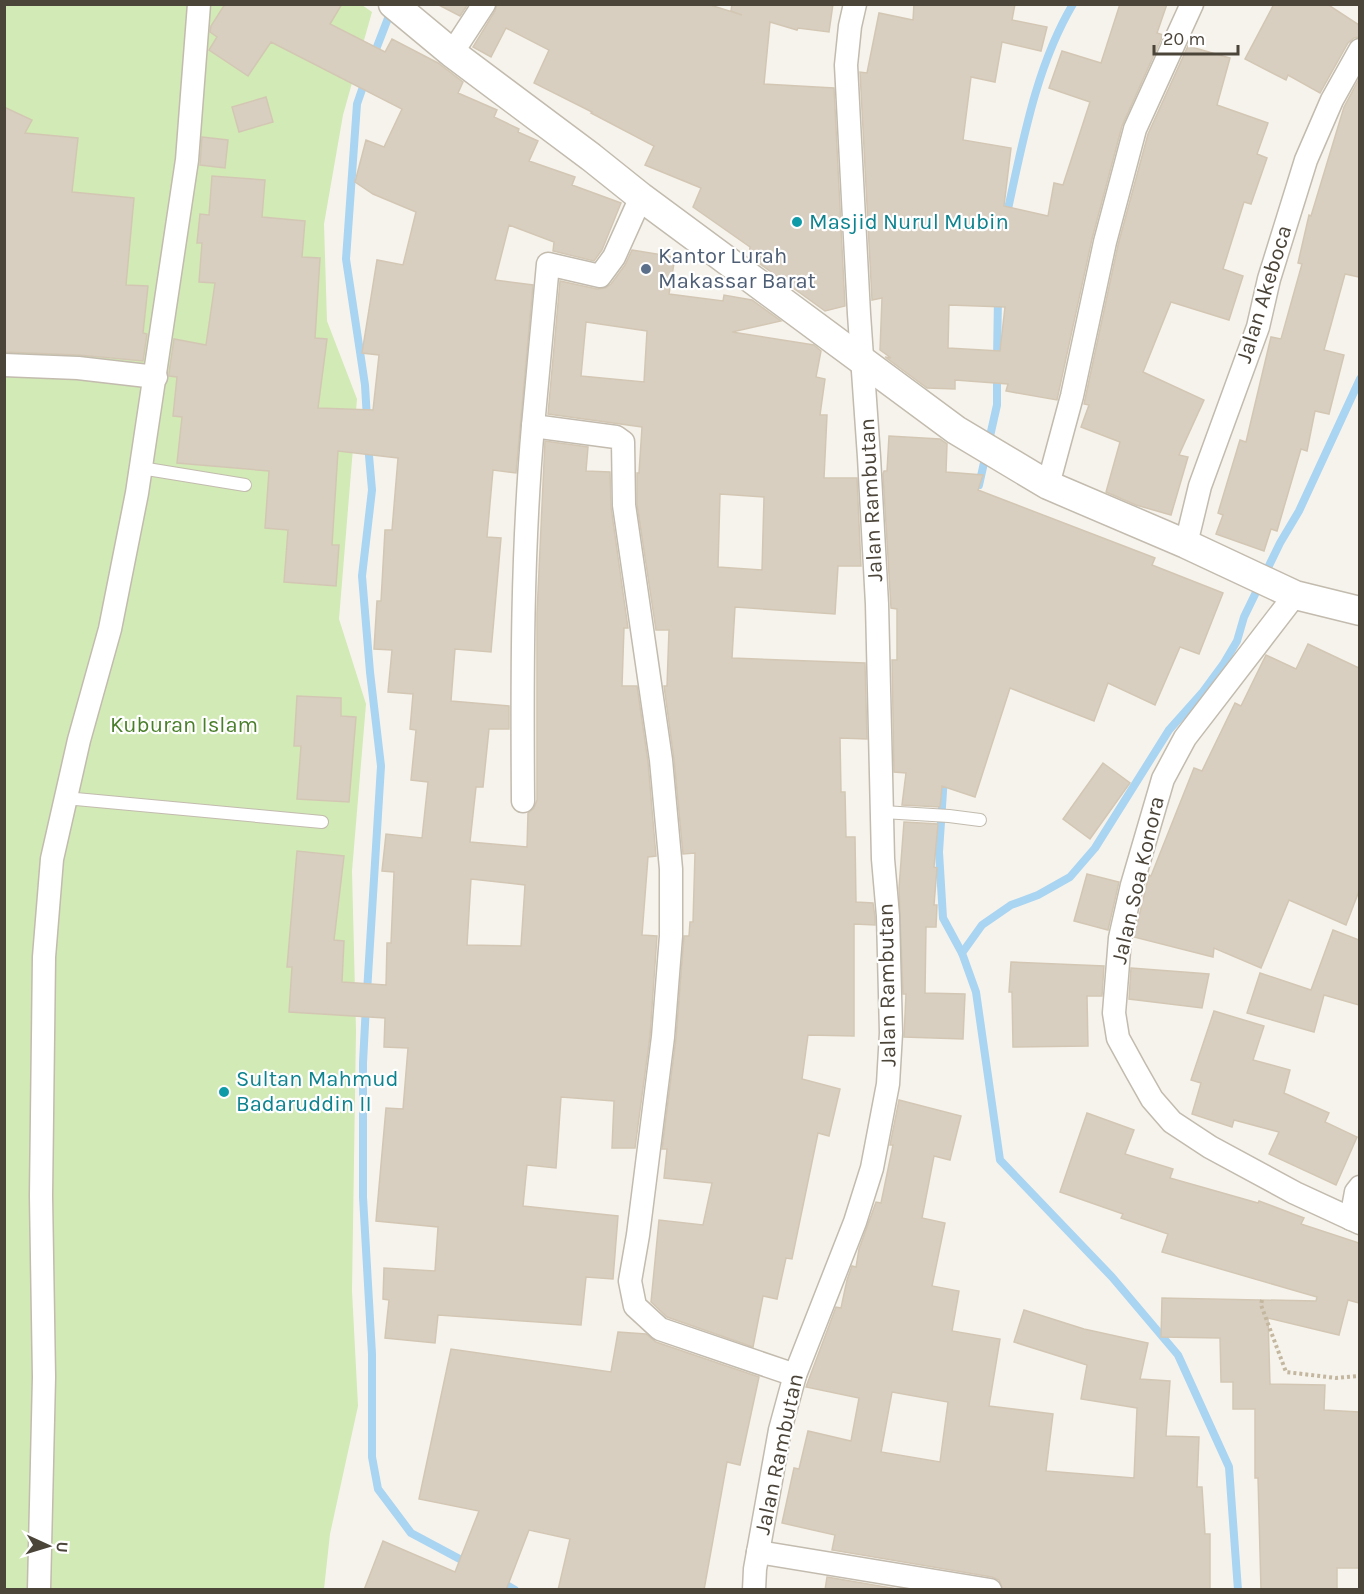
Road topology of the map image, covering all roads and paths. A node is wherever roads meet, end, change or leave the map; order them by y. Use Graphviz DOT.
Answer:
graph roads {
  1 [pos="199,4"];
  2 [pos="393,4"];
  3 [pos="484,4"];
  4 [pos="855,4"];
  5 [pos="1192,4"];
  6 [pos="1359,50"];
  7 [pos="452,53"];
  8 [pos="641,197"];
  9 [pos="862,362"];
  10 [pos="4,365"];
  11 [pos="156,377"];
  12 [pos="533,426"];
  13 [pos="141,468"];
  14 [pos="245,485"];
  15 [pos="1048,485"];
  16 [pos="1186,544"];
  17 [pos="1284,590"];
  18 [pos="1359,610"];
  19 [pos="65,798"];
  20 [pos="523,801"];
  21 [pos="883,812"];
  22 [pos="980,820"];
  23 [pos="322,822"];
  24 [pos="1359,1186"];
  25 [pos="1355,1221"];
  26 [pos="1262,1300"];
  27 [pos="795,1375"];
  28 [pos="1359,1376"];
  29 [pos="758,1552"];
  30 [pos="39,1590"];
  31 [pos="754,1590"];
  32 [pos="990,1590"];
  1 -- 11 [label="street"];
  2 -- 7 [label="street"];
  3 -- 7 [label="street"];
  4 -- 9 [label="street, Jalan Rambutan"];
  5 -- 15 [label="street"];
  6 -- 16 [label="street, Jalan Akeboca"];
  7 -- 8 [label="street"];
  8 -- 9 [label="street"];
  8 -- 12 [label="street"];
  9 -- 15 [label="street"];
  9 -- 21 [label="street, Jalan Rambutan"];
  10 -- 11 [label="street"];
  11 -- 13 [label="street"];
  12 -- 20 [label="street"];
  12 -- 27 [label="street"];
  13 -- 14 [label="lane"];
  13 -- 19 [label="street"];
  15 -- 16 [label="street"];
  16 -- 17 [label="street"];
  17 -- 18 [label="street"];
  17 -- 25 [label="street, Jalan Soa Konora"];
  19 -- 23 [label="lane"];
  19 -- 30 [label="street"];
  21 -- 22 [label="lane"];
  21 -- 27 [label="street, Jalan Rambutan"];
  24 -- 25 [label="street"];
  26 -- 28 [label="path"];
  27 -- 29 [label="street, Jalan Rambutan"];
  29 -- 31 [label="street, Jalan Rambutan"];
  29 -- 32 [label="street"];
}
